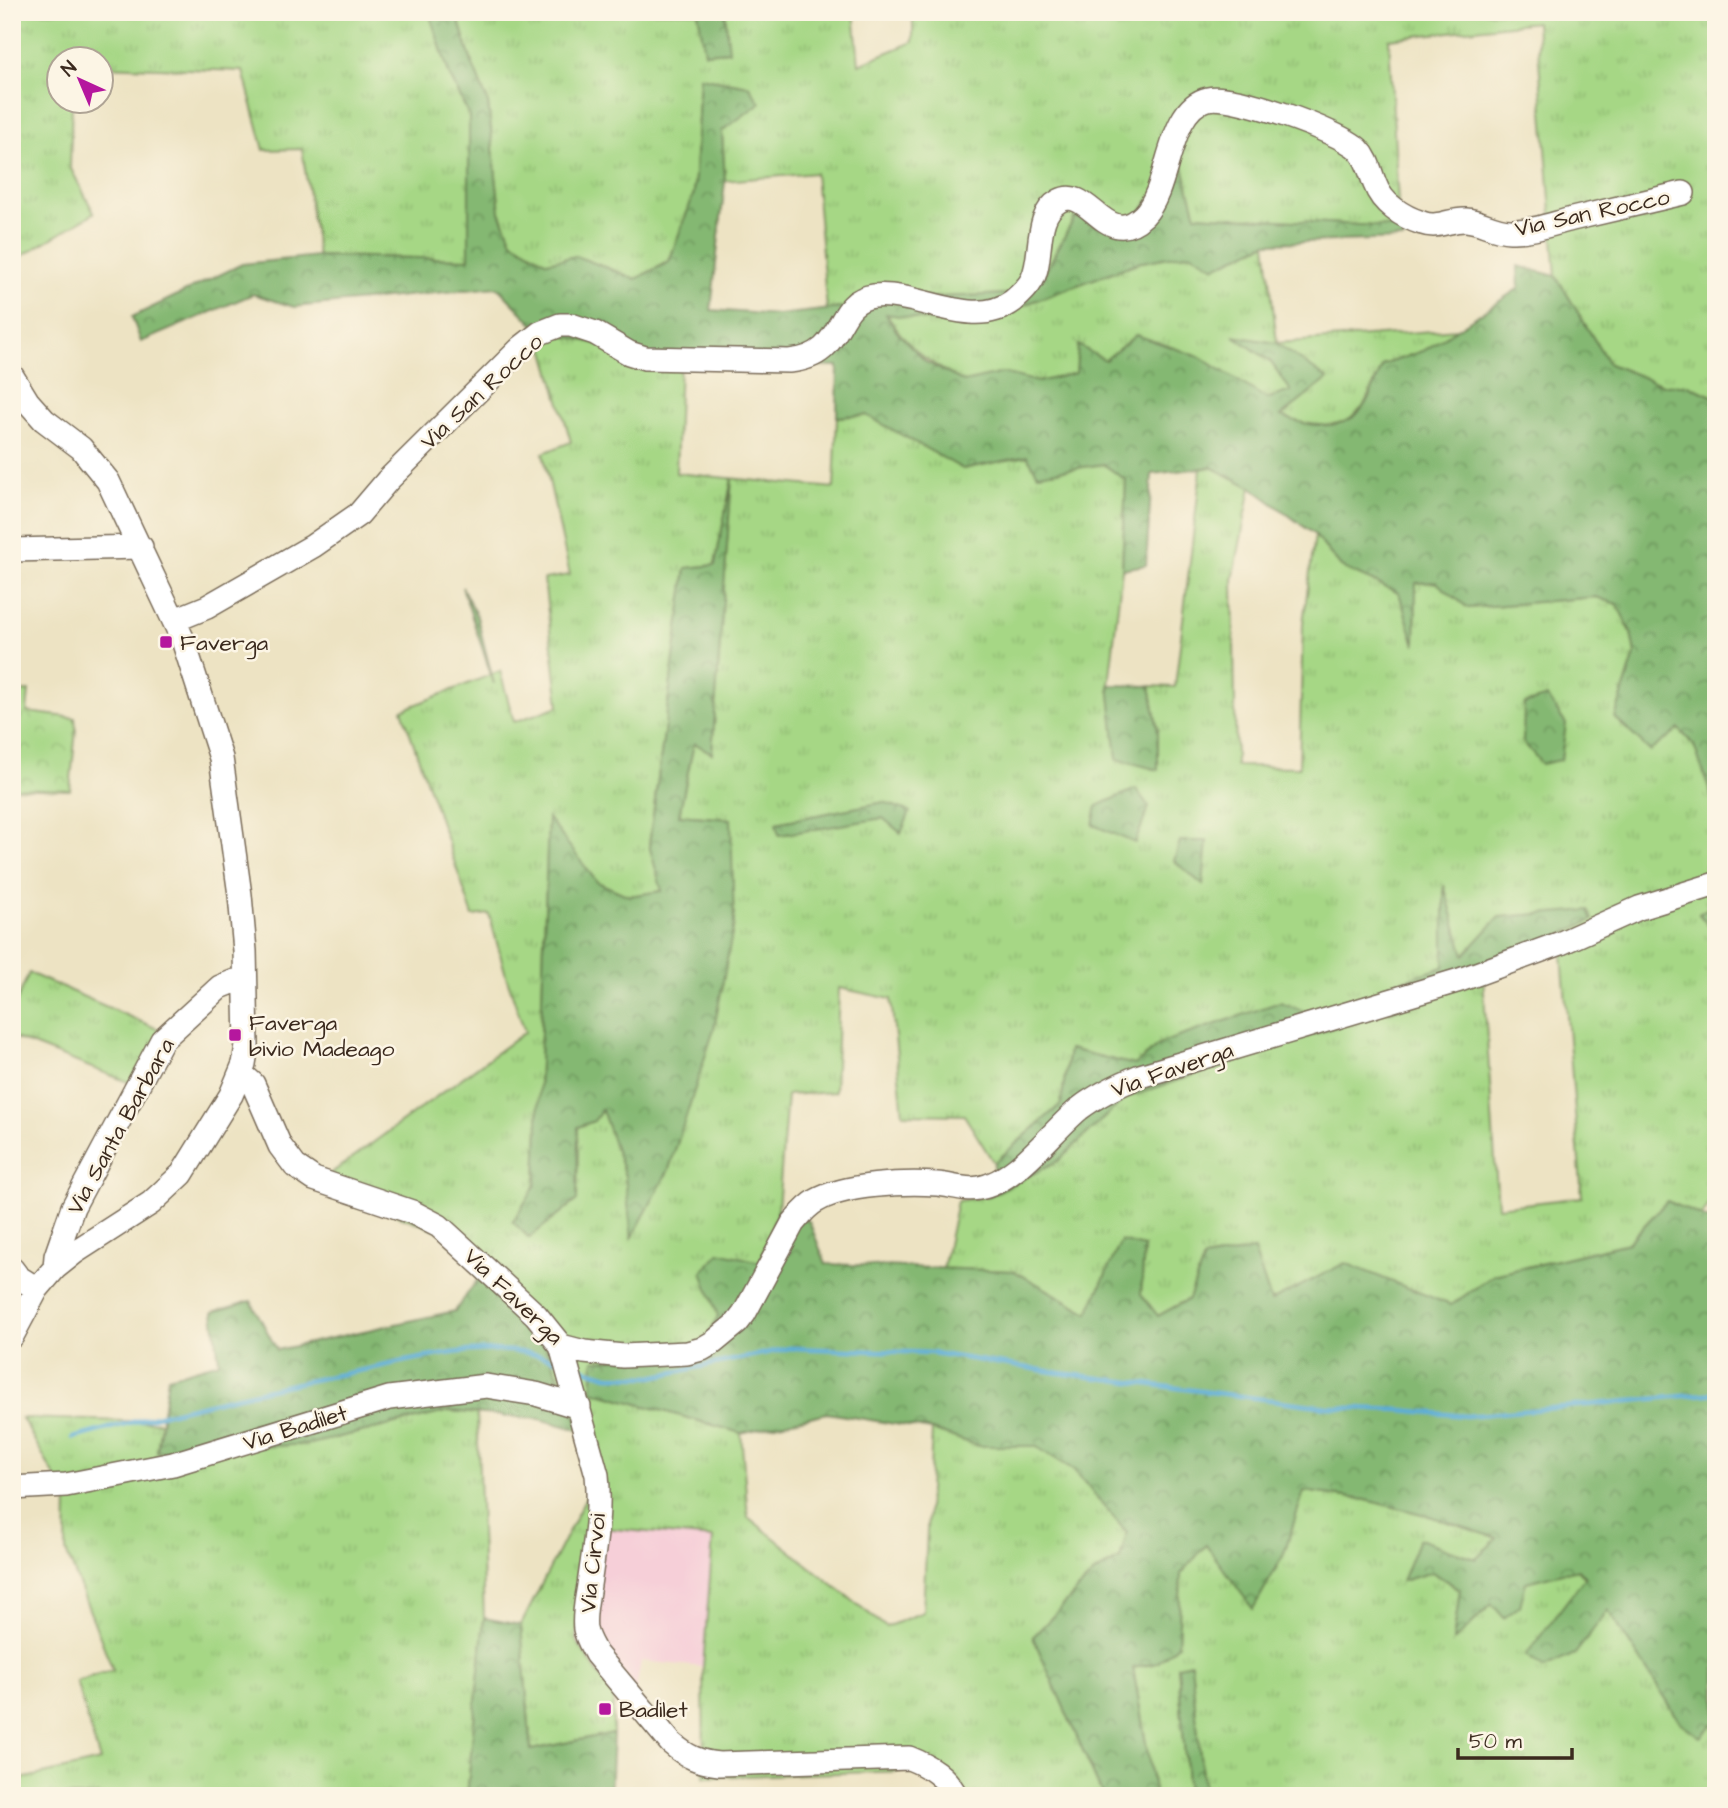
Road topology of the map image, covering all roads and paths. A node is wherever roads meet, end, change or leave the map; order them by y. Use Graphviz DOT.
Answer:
graph roads {
  1 [pos="1683,193"];
  2 [pos="12,376"];
  3 [pos="20,405"];
  4 [pos="141,547"];
  5 [pos="12,550"];
  6 [pos="174,620"];
  7 [pos="1716,884"];
  8 [pos="244,981"];
  9 [pos="241,1073"];
  10 [pos="55,1268"];
  11 [pos="12,1269"];
  12 [pos="37,1289"];
  13 [pos="12,1336"];
  14 [pos="561,1346"];
  15 [pos="579,1407"];
  16 [pos="12,1488"];
  17 [pos="956,1796"];
  1 -- 6 [label="street, Via San Rocco"];
  2 -- 3 [label="street"];
  3 -- 4 [label="street"];
  4 -- 5 [label="street"];
  4 -- 6 [label="street"];
  6 -- 8 [label="street"];
  7 -- 14 [label="street, Via Faverga"];
  8 -- 9 [label="street"];
  8 -- 10 [label="street, Via Santa Barbara"];
  9 -- 10 [label="street"];
  9 -- 14 [label="street, Via Faverga"];
  10 -- 12 [label="street"];
  11 -- 12 [label="street"];
  12 -- 13 [label="street"];
  14 -- 15 [label="street, Via Cirvoi"];
  15 -- 16 [label="street, Via Badilet"];
  15 -- 17 [label="street, Via Cirvoi"];
}
